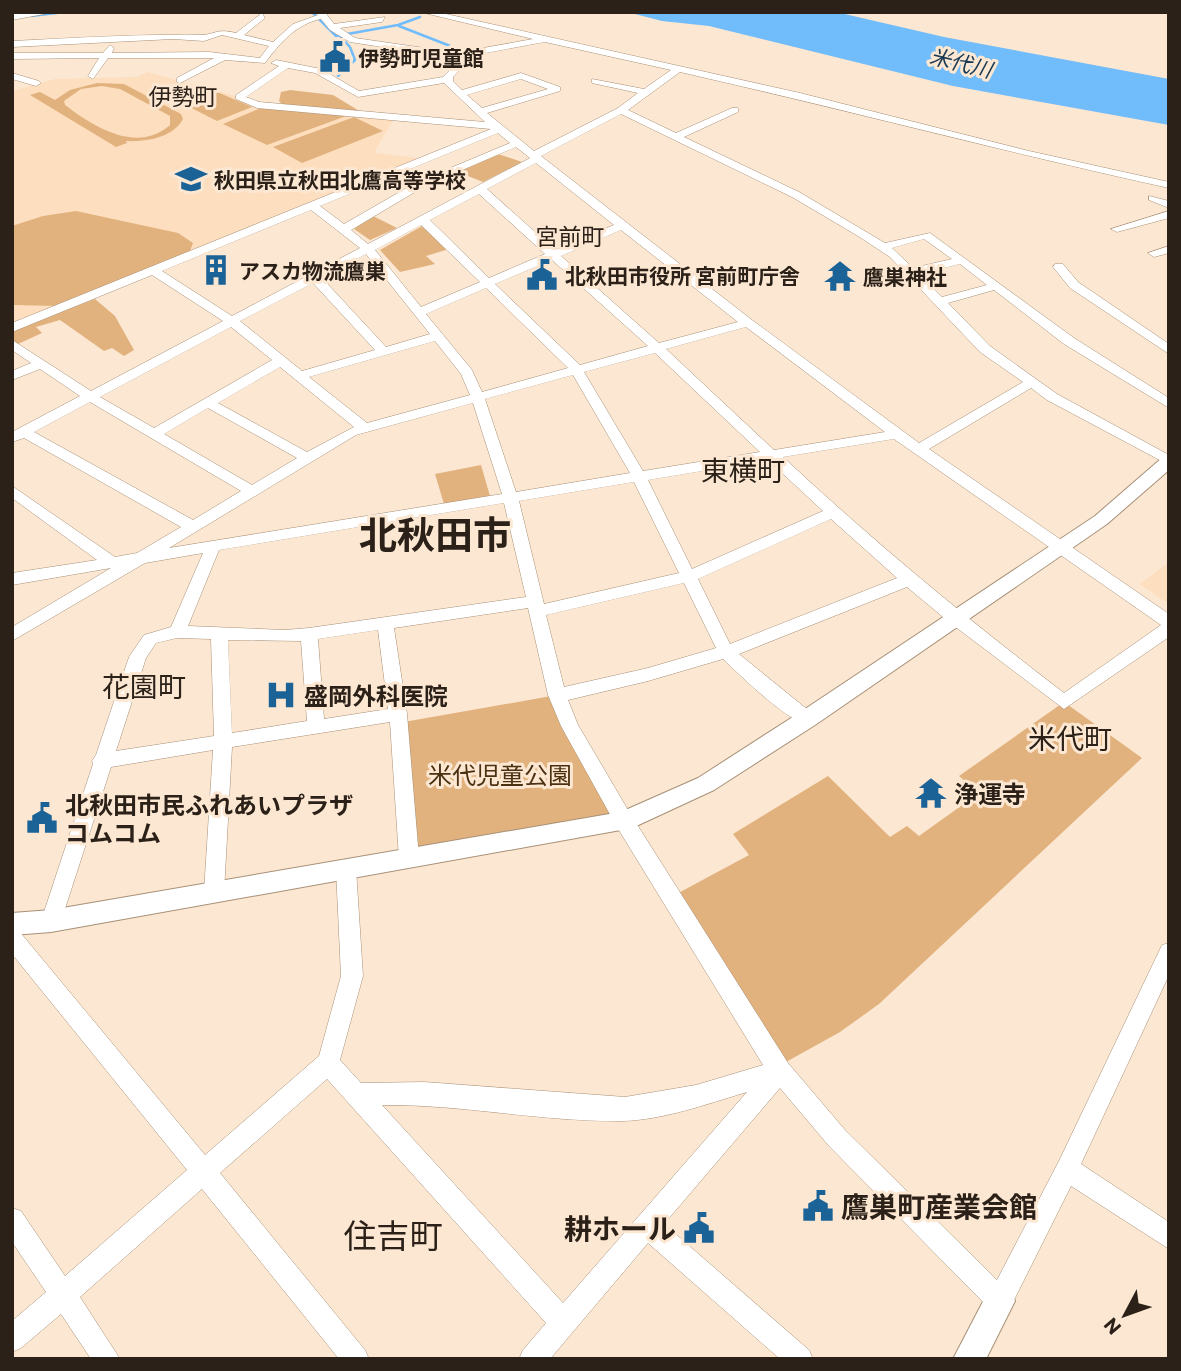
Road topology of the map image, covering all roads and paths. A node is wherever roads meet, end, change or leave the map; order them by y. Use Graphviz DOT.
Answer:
graph roads {
  1 [pos="51,12"];
  2 [pos="424,12"];
  3 [pos="318,15"];
  4 [pos="262,16"];
  5 [pos="12,17"];
  6 [pos="382,19"];
  7 [pos="332,27"];
  8 [pos="240,34"];
  9 [pos="115,38"];
  10 [pos="546,39"];
  11 [pos="12,44"];
  12 [pos="272,44"];
  13 [pos="106,54"];
  14 [pos="12,55"];
  15 [pos="226,55"];
  16 [pos="466,57"];
  17 [pos="262,61"];
  18 [pos="287,65"];
  19 [pos="678,69"];
  20 [pos="12,76"];
  21 [pos="93,76"];
  22 [pos="448,79"];
  23 [pos="180,80"];
  24 [pos="595,81"];
  25 [pos="36,83"];
  26 [pos="646,92"];
  27 [pos="460,94"];
  28 [pos="621,110"];
  29 [pos="735,110"];
  30 [pos="480,112"];
  31 [pos="497,128"];
  32 [pos="676,137"];
  33 [pos="518,143"];
  34 [pos="536,157"];
  35 [pos="1169,185"];
  36 [pos="480,189"];
  37 [pos="1153,198"];
  38 [pos="1169,205"];
  39 [pos="313,206"];
  40 [pos="1169,214"];
  41 [pos="423,220"];
  42 [pos="623,225"];
  43 [pos="344,229"];
  44 [pos="1117,229"];
  45 [pos="884,247"];
  46 [pos="1169,249"];
  47 [pos="368,250"];
  48 [pos="1154,253"];
  49 [pos="554,255"];
  50 [pos="962,260"];
  51 [pos="1059,267"];
  52 [pos="153,271"];
  53 [pos="912,272"];
  54 [pos="315,278"];
  55 [pos="487,283"];
  56 [pos="995,286"];
  57 [pos="939,302"];
  58 [pos="417,313"];
  59 [pos="232,321"];
  60 [pos="748,323"];
  61 [pos="12,328"];
  62 [pos="438,336"];
  63 [pos="12,344"];
  64 [pos="656,347"];
  65 [pos="1169,350"];
  66 [pos="384,352"];
  67 [pos="282,360"];
  68 [pos="42,363"];
  69 [pos="576,369"];
  70 [pos="302,375"];
  71 [pos="12,376"];
  72 [pos="1031,383"];
  73 [pos="91,397"];
  74 [pos="478,398"];
  75 [pos="207,402"];
  76 [pos="1169,404"];
  77 [pos="364,428"];
  78 [pos="154,433"];
  79 [pos="897,434"];
  80 [pos="18,435"];
  81 [pos="919,449"];
  82 [pos="771,454"];
  83 [pos="307,458"];
  84 [pos="1169,461"];
  85 [pos="638,475"];
  86 [pos="12,491"];
  87 [pos="253,492"];
  88 [pos="510,496"];
  89 [pos="832,513"];
  90 [pos="194,527"];
  91 [pos="213,547"];
  92 [pos="1062,548"];
  93 [pos="143,558"];
  94 [pos="113,563"];
  95 [pos="688,577"];
  96 [pos="12,579"];
  97 [pos="908,580"];
  98 [pos="537,606"];
  99 [pos="955,618"];
  100 [pos="385,622"];
  101 [pos="1169,622"];
  102 [pos="1169,628"];
  103 [pos="177,632"];
  104 [pos="309,634"];
  105 [pos="12,635"];
  106 [pos="219,635"];
  107 [pos="726,652"];
  108 [pos="557,695"];
  109 [pos="397,714"];
  110 [pos="807,719"];
  111 [pos="316,726"];
  112 [pos="223,742"];
  113 [pos="101,761"];
  114 [pos="624,821"];
  115 [pos="409,858"];
  116 [pos="346,869"];
  117 [pos="214,892"];
  118 [pos="51,920"];
  119 [pos="12,924"];
  120 [pos="12,938"];
  121 [pos="1169,952"];
  122 [pos="328,1063"];
  123 [pos="780,1071"];
  124 [pos="359,1094"];
  125 [pos="1067,1169"];
  126 [pos="204,1171"];
  127 [pos="12,1220"];
  128 [pos="646,1225"];
  129 [pos="1169,1237"];
  130 [pos="64,1295"];
  131 [pos="1000,1301"];
  132 [pos="563,1322"];
  133 [pos="12,1339"];
  134 [pos="107,1359"];
  135 [pos="356,1359"];
  136 [pos="533,1359"];
  137 [pos="800,1359"];
  138 [pos="970,1359"];
  1 -- 5 [label="street"];
  2 -- 10 [label="street"];
  3 -- 7 [label="street"];
  3 -- 12 [label="street"];
  4 -- 8 [label="street"];
  6 -- 7 [label="street"];
  7 -- 16 [label="street"];
  8 -- 9 [label="street"];
  8 -- 12 [label="street"];
  9 -- 11 [label="street"];
  9 -- 13 [label="street"];
  10 -- 16 [label="street"];
  10 -- 19 [label="street"];
  12 -- 17 [label="street"];
  13 -- 14 [label="street"];
  13 -- 15 [label="street"];
  13 -- 21 [label="street"];
  15 -- 17 [label="street"];
  15 -- 23 [label="street"];
  16 -- 22 [label="street"];
  17 -- 18 [label="street"];
  18 -- 22 [label="street"];
  18 -- 31 [label="street"];
  19 -- 26 [label="street"];
  19 -- 35 [label="street"];
  20 -- 25 [label="street"];
  22 -- 27 [label="street"];
  24 -- 26 [label="street"];
  26 -- 28 [label="street"];
  27 -- 30 [label="street"];
  27 -- 30 [label="street"];
  28 -- 32 [label="street"];
  28 -- 34 [label="street"];
  29 -- 32 [label="street"];
  30 -- 31 [label="street"];
  31 -- 33 [label="street"];
  31 -- 39 [label="street"];
  32 -- 45 [label="street"];
  33 -- 34 [label="street"];
  33 -- 43 [label="street"];
  34 -- 36 [label="street"];
  34 -- 42 [label="street"];
  36 -- 41 [label="street"];
  36 -- 49 [label="street"];
  37 -- 38 [label="street"];
  39 -- 43 [label="street"];
  39 -- 52 [label="street"];
  40 -- 44 [label="street"];
  41 -- 47 [label="street"];
  41 -- 55 [label="street"];
  42 -- 49 [label="street"];
  42 -- 60 [label="street"];
  43 -- 47 [label="street"];
  45 -- 50 [label="street"];
  45 -- 53 [label="street"];
  46 -- 48 [label="street"];
  47 -- 54 [label="street"];
  47 -- 58 [label="street"];
  49 -- 55 [label="street"];
  49 -- 64 [label="street"];
  50 -- 53 [label="street"];
  50 -- 56 [label="street"];
  51 -- 65 [label="street"];
  52 -- 59 [label="street"];
  52 -- 61 [label="street"];
  53 -- 57 [label="street"];
  54 -- 59 [label="street"];
  54 -- 66 [label="street"];
  55 -- 58 [label="street"];
  55 -- 69 [label="street"];
  56 -- 57 [label="street"];
  56 -- 76 [label="street"];
  57 -- 72 [label="street"];
  58 -- 62 [label="street"];
  59 -- 67 [label="street"];
  59 -- 73 [label="street"];
  60 -- 64 [label="street"];
  60 -- 79 [label="street"];
  62 -- 66 [label="street"];
  62 -- 74 [label="street"];
  63 -- 68 [label="street"];
  64 -- 69 [label="street"];
  64 -- 82 [label="street"];
  66 -- 70 [label="street"];
  67 -- 70 [label="street"];
  67 -- 75 [label="street"];
  68 -- 71 [label="street"];
  68 -- 73 [label="street"];
  69 -- 74 [label="street"];
  69 -- 85 [label="street"];
  70 -- 77 [label="street"];
  72 -- 81 [label="street"];
  72 -- 84 [label="street"];
  73 -- 78 [label="street"];
  73 -- 80 [label="street"];
  74 -- 77 [label="street"];
  74 -- 88 [label="street"];
  75 -- 78 [label="street"];
  75 -- 83 [label="street"];
  77 -- 83 [label="street"];
  78 -- 87 [label="street"];
  79 -- 81 [label="street"];
  79 -- 82 [label="street"];
  80 -- 90 [label="street"];
  81 -- 92 [label="street"];
  82 -- 85 [label="street"];
  82 -- 89 [label="street"];
  83 -- 87 [label="street"];
  84 -- 92 [label="street"];
  85 -- 88 [label="street"];
  85 -- 95 [label="street"];
  86 -- 94 [label="street"];
  87 -- 90 [label="street"];
  88 -- 91 [label="street"];
  88 -- 98 [label="street"];
  89 -- 95 [label="street"];
  89 -- 97 [label="street"];
  90 -- 93 [label="street"];
  91 -- 93 [label="street"];
  91 -- 103 [label="street"];
  92 -- 99 [label="street"];
  92 -- 101 [label="street"];
  93 -- 94 [label="street"];
  93 -- 105 [label="street"];
  94 -- 96 [label="street"];
  95 -- 98 [label="street"];
  95 -- 107 [label="street"];
  97 -- 99 [label="street"];
  97 -- 107 [label="street"];
  98 -- 100 [label="street"];
  98 -- 108 [label="street"];
  99 -- 102 [label="street"];
  99 -- 110 [label="street"];
  100 -- 104 [label="street"];
  100 -- 109 [label="street"];
  103 -- 106 [label="street"];
  103 -- 113 [label="street"];
  104 -- 106 [label="street"];
  104 -- 111 [label="street"];
  106 -- 112 [label="street"];
  107 -- 108 [label="street"];
  107 -- 110 [label="street"];
  108 -- 114 [label="street"];
  109 -- 111 [label="street"];
  109 -- 115 [label="street"];
  110 -- 114 [label="street"];
  111 -- 112 [label="street"];
  112 -- 113 [label="street"];
  112 -- 117 [label="street"];
  113 -- 118 [label="street"];
  114 -- 115 [label="street"];
  114 -- 123 [label="street"];
  115 -- 116 [label="street"];
  116 -- 117 [label="street"];
  116 -- 122 [label="street"];
  117 -- 118 [label="street"];
  118 -- 119 [label="street"];
  120 -- 126 [label="street"];
  121 -- 125 [label="street"];
  122 -- 124 [label="street"];
  122 -- 126 [label="street"];
  123 -- 124 [label="street"];
  123 -- 128 [label="street"];
  123 -- 131 [label="street"];
  124 -- 132 [label="street"];
  125 -- 129 [label="street"];
  125 -- 131 [label="street"];
  126 -- 130 [label="street"];
  126 -- 135 [label="street"];
  127 -- 130 [label="street"];
  128 -- 132 [label="street"];
  128 -- 137 [label="street"];
  130 -- 133 [label="street"];
  130 -- 134 [label="street"];
  131 -- 138 [label="street"];
  132 -- 136 [label="street"];
}
